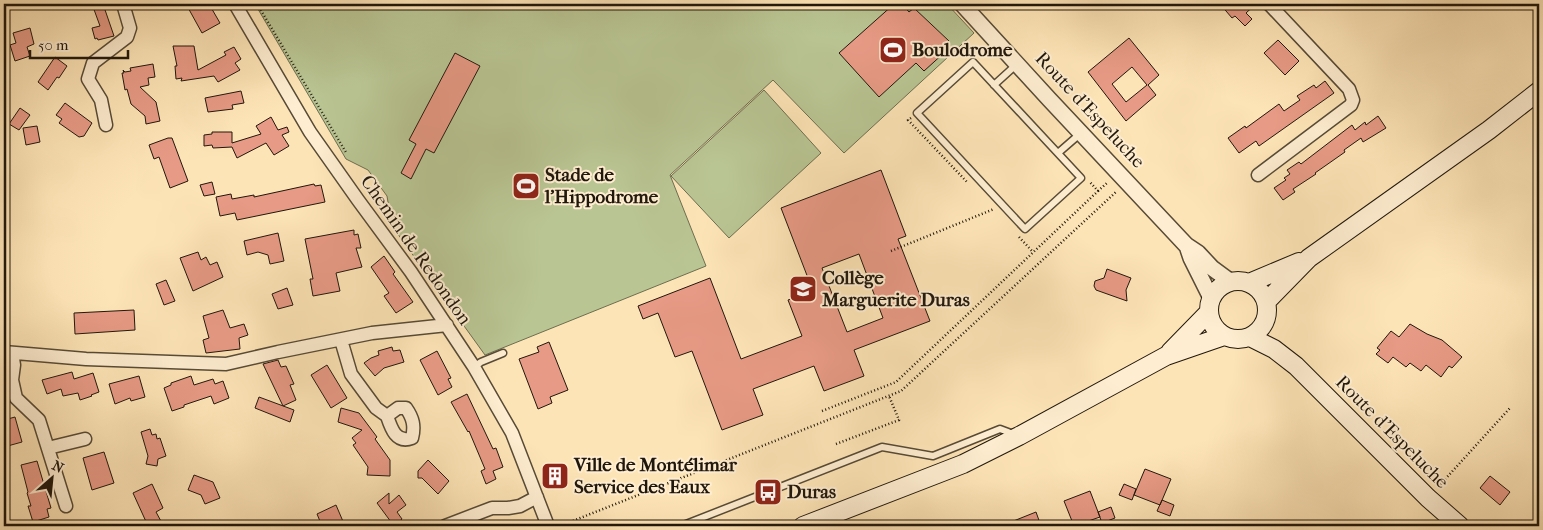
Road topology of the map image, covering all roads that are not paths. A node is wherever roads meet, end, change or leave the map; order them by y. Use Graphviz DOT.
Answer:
graph roads {
  1 [pos="123,4"];
  2 [pos="235,4"];
  3 [pos="962,4"];
  4 [pos="1270,4"];
  5 [pos="1017,64"];
  6 [pos="994,84"];
  7 [pos="1539,91"];
  8 [pos="106,125"];
  9 [pos="1081,133"];
  10 [pos="1058,153"];
  11 [pos="1258,175"];
  12 [pos="1186,245"];
  13 [pos="1309,258"];
  14 [pos="1231,282"];
  15 [pos="1249,283"];
  16 [pos="1266,302"];
  17 [pos="1210,305"];
  18 [pos="1265,321"];
  19 [pos="448,325"];
  20 [pos="1224,336"];
  21 [pos="1250,337"];
  22 [pos="342,340"];
  23 [pos="8,352"];
  24 [pos="503,353"];
  25 [pos="1166,356"];
  26 [pos="1296,366"];
  27 [pos="474,367"];
  28 [pos="387,416"];
  29 [pos="1019,436"];
  30 [pos="84,439"];
  31 [pos="48,448"];
  32 [pos="537,497"];
  33 [pos="66,506"];
  34 [pos="445,526"];
  35 [pos="548,526"];
  36 [pos="681,526"];
  37 [pos="803,526"];
  38 [pos="1460,526"];
  1 -- 8 [label="street"];
  2 -- 19 [label="street, Chemin de Redondon"];
  3 -- 5 [label="street, Route d'Espeluche"];
  4 -- 11 [label="street"];
  5 -- 6 [label="lane"];
  5 -- 9 [label="street, Route d'Espeluche"];
  6 -- 10 [label="lane"];
  6 -- 10 [label="lane"];
  7 -- 13 [label="main road"];
  9 -- 10 [label="lane"];
  9 -- 12 [label="street, Route d'Espeluche"];
  12 -- 14 [label="street, Route d'Espeluche"];
  12 -- 17 [label="street, Route d'Espeluche"];
  13 -- 15 [label="main road"];
  13 -- 16 [label="main road"];
  14 -- 15 [label="main road"];
  14 -- 17 [label="main road"];
  15 -- 16 [label="main road"];
  16 -- 18 [label="main road"];
  17 -- 20 [label="main road"];
  17 -- 25 [label="main road"];
  18 -- 21 [label="main road"];
  18 -- 26 [label="main road, Route d'Espeluche"];
  19 -- 22 [label="street"];
  19 -- 27 [label="street, Chemin de Redondon"];
  20 -- 21 [label="main road"];
  20 -- 25 [label="main road"];
  21 -- 26 [label="main road, Route d'Espeluche"];
  22 -- 23 [label="street"];
  22 -- 28 [label="street"];
  23 -- 31 [label="street"];
  24 -- 27 [label="lane"];
  25 -- 29 [label="main road"];
  26 -- 38 [label="main road, Route d'Espeluche"];
  27 -- 32 [label="street, Chemin de Redondon"];
  29 -- 36 [label="lane"];
  29 -- 37 [label="main road"];
  30 -- 31 [label="street"];
  31 -- 33 [label="street"];
  32 -- 34 [label="street"];
  32 -- 35 [label="street, Chemin de Redondon"];
}
